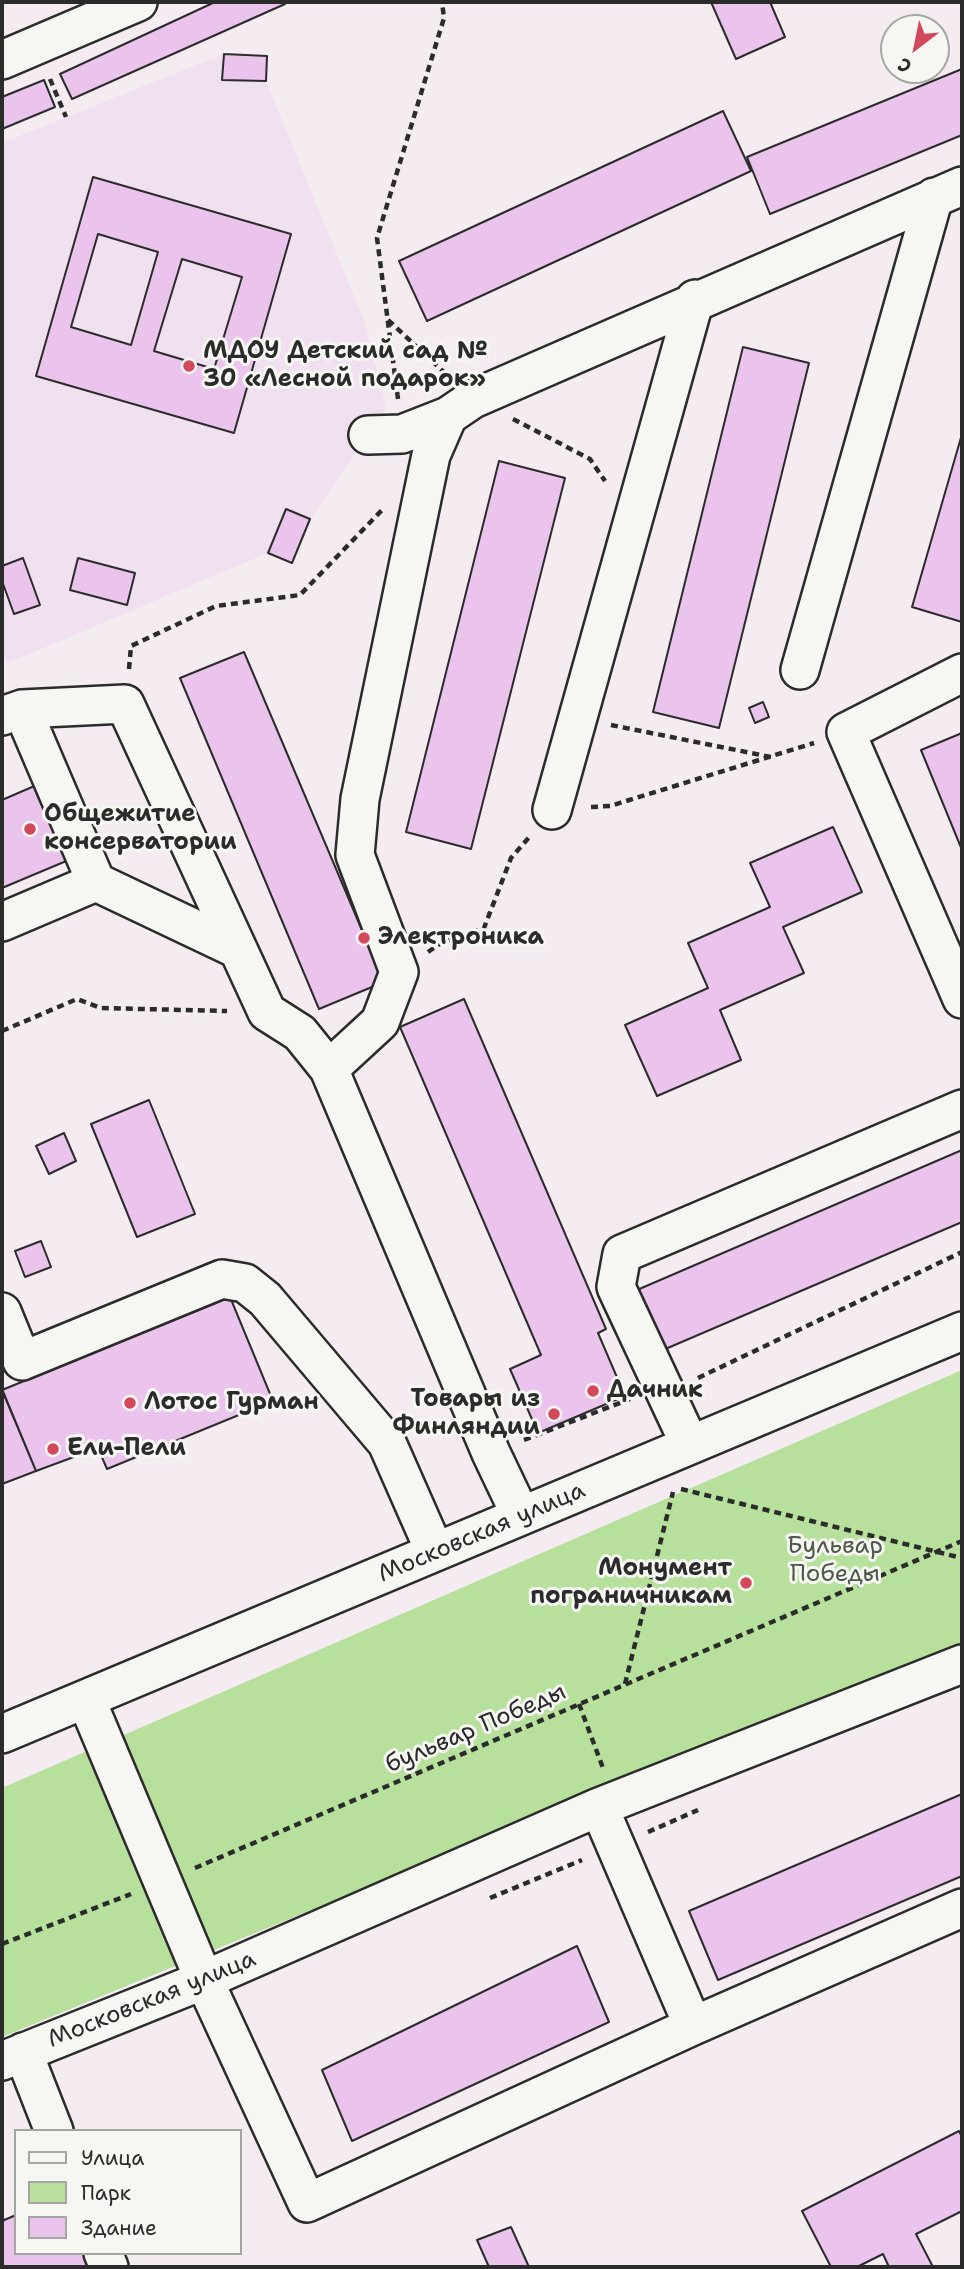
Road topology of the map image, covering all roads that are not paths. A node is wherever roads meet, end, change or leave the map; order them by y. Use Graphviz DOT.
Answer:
graph roads {
  1 [pos="138,2"];
  2 [pos="2,60"];
  3 [pos="948,192"];
  4 [pos="695,299"];
  5 [pos="460,407"];
  6 [pos="368,435"];
  7 [pos="800,670"];
  8 [pos="962,673"];
  9 [pos="12,713"];
  10 [pos="552,810"];
  11 [pos="96,882"];
  12 [pos="2,922"];
  13 [pos="237,949"];
  14 [pos="962,999"];
  15 [pos="330,1069"];
  16 [pos="962,1109"];
  17 [pos="2,1312"];
  18 [pos="962,1331"];
  19 [pos="690,1446"];
  20 [pos="521,1516"];
  21 [pos="435,1552"];
  22 [pos="962,1664"];
  23 [pos="86,1699"];
  24 [pos="2,1734"];
  25 [pos="599,1807"];
  26 [pos="962,1908"];
  27 [pos="204,1980"];
  28 [pos="693,2026"];
  29 [pos="13,2057"];
  30 [pos="53,2129"];
  1 -- 2 [label="street"];
  3 -- 4 [label="street"];
  3 -- 7 [label="street"];
  4 -- 5 [label="street"];
  4 -- 10 [label="street"];
  5 -- 6 [label="street"];
  5 -- 15 [label="street"];
  8 -- 14 [label="street"];
  9 -- 11 [label="street"];
  9 -- 13 [label="street"];
  11 -- 12 [label="street"];
  11 -- 13 [label="street"];
  13 -- 15 [label="street"];
  15 -- 20 [label="street"];
  16 -- 19 [label="street"];
  17 -- 21 [label="street"];
  18 -- 19 [label="street, Московская улица"];
  19 -- 20 [label="street, Московская улица"];
  20 -- 21 [label="street, Московская улица"];
  21 -- 23 [label="street, Московская улица"];
  22 -- 25 [label="street, Московская улица"];
  23 -- 24 [label="street, Московская улица"];
  23 -- 27 [label="street"];
  25 -- 27 [label="street, Московская улица"];
  25 -- 28 [label="street"];
  26 -- 28 [label="street"];
  27 -- 28 [label="street"];
  27 -- 29 [label="street, Московская улица"];
  29 -- 30 [label="street"];
}
